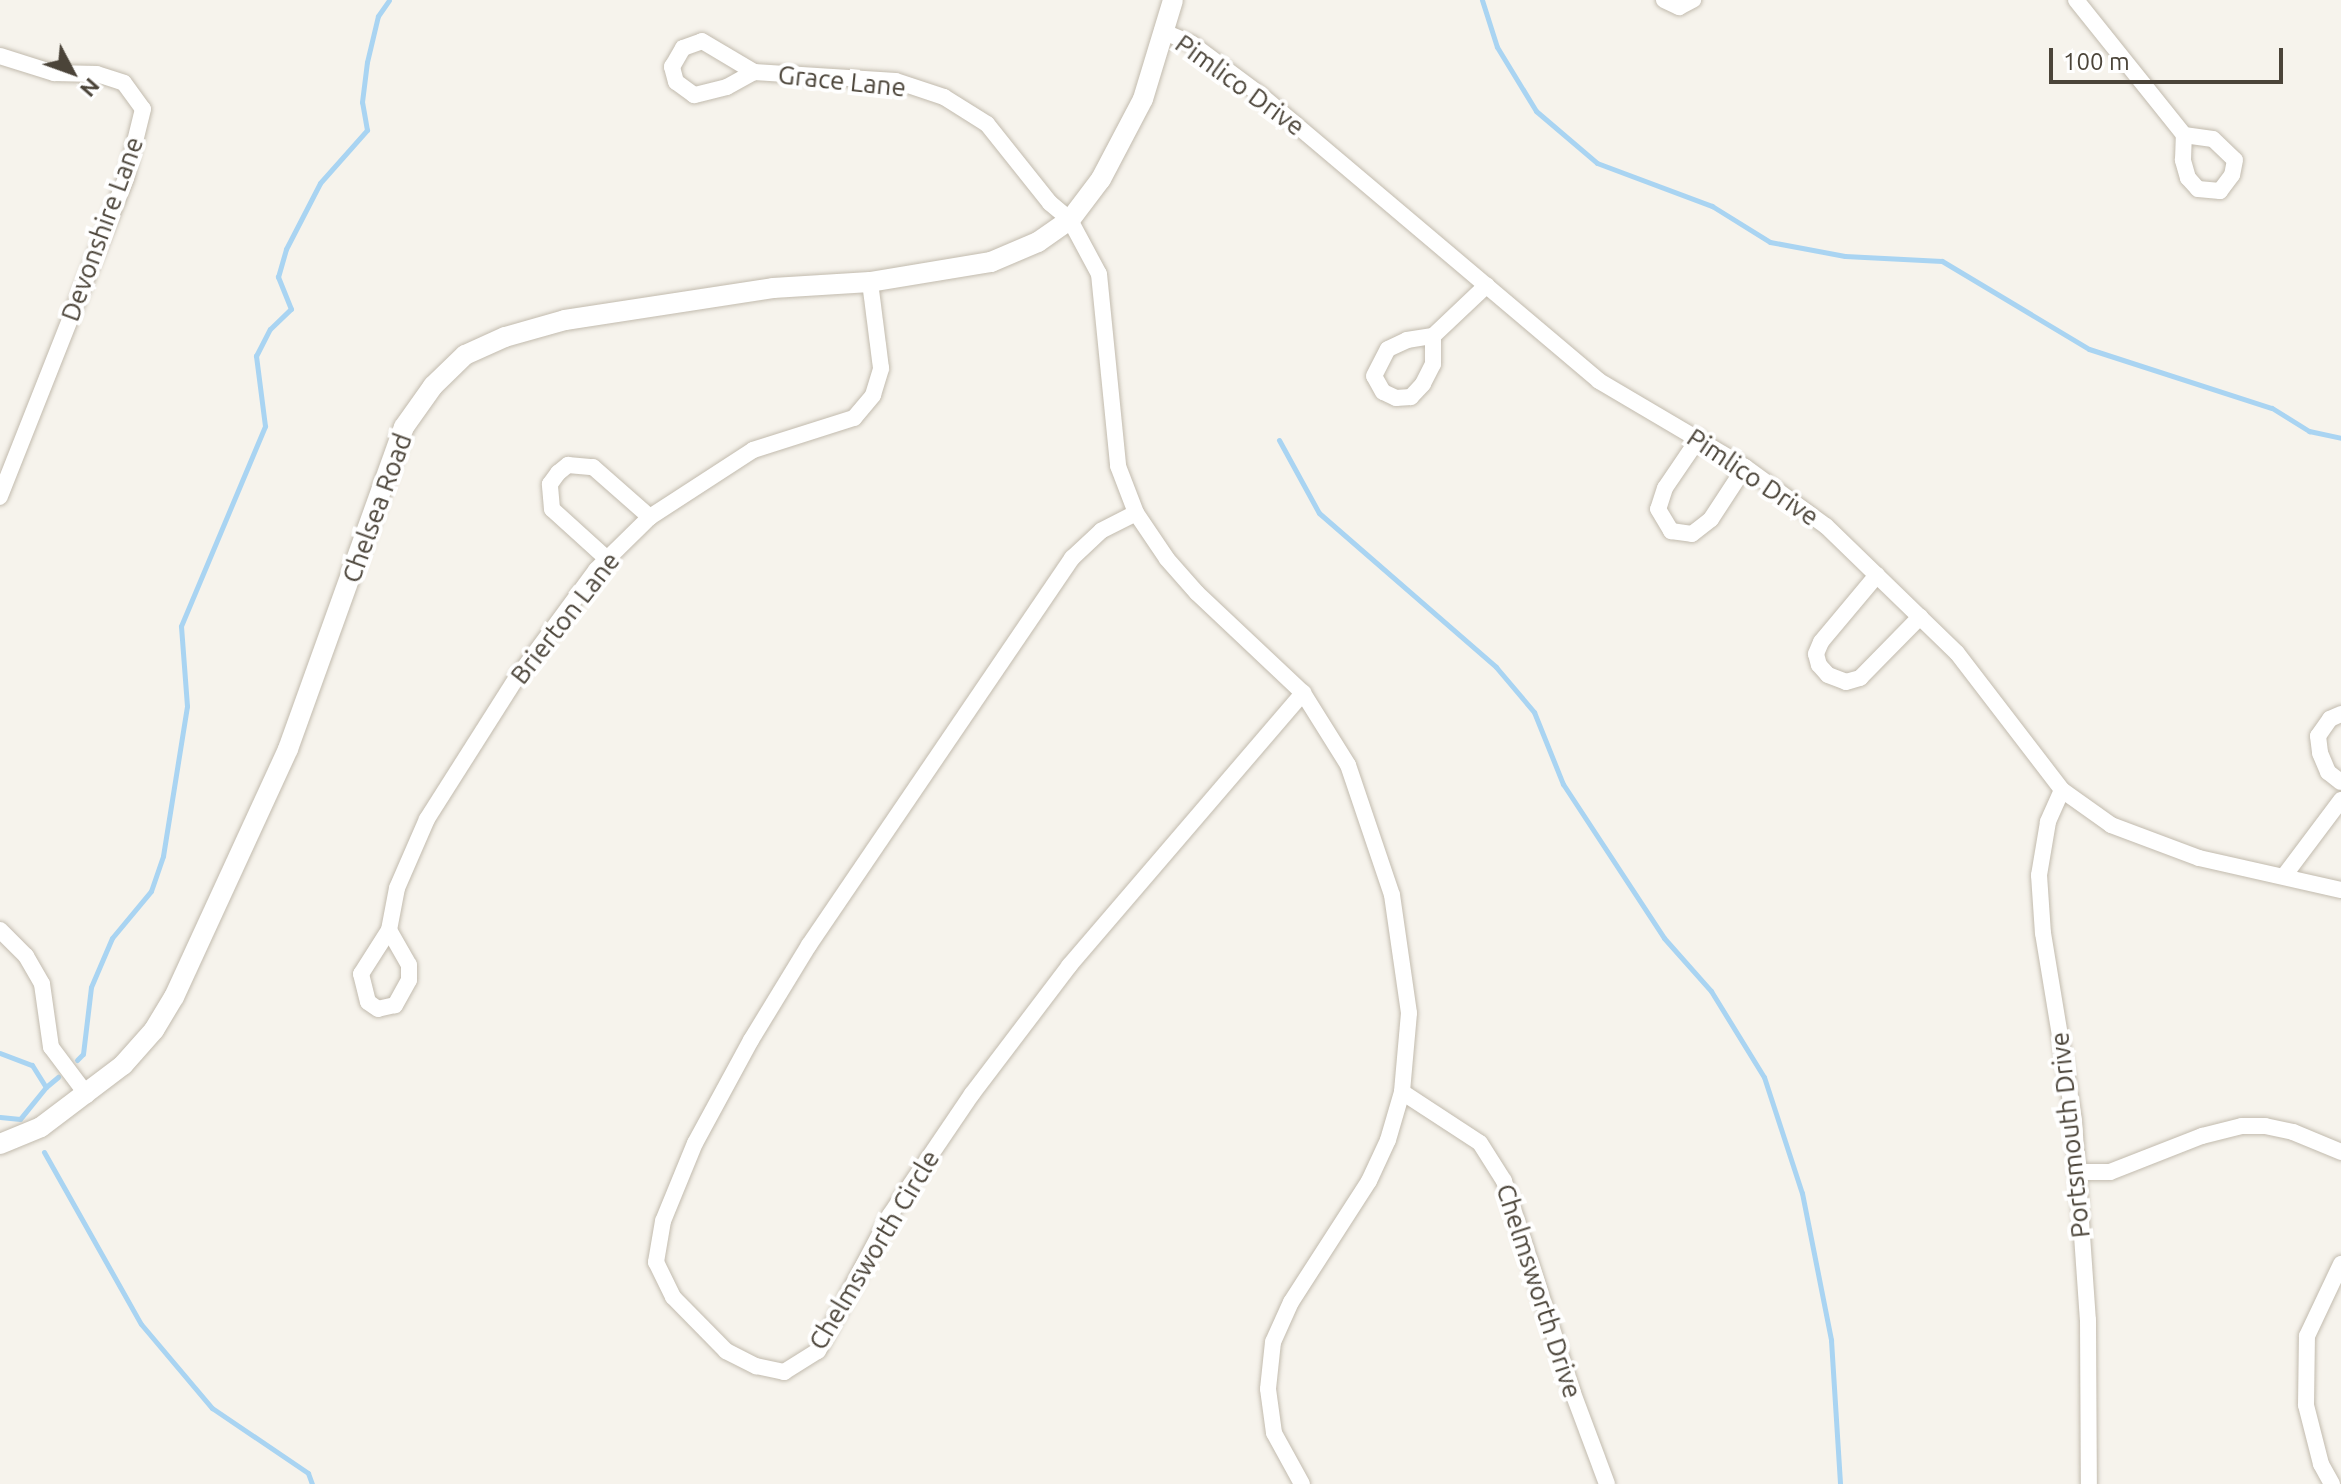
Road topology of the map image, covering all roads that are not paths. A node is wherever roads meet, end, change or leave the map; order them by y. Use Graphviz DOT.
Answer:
graph roads {
  1 [pos="1173,0"];
  2 [pos="1664,0"];
  3 [pos="1693,0"];
  4 [pos="2076,0"];
  5 [pos="1162,31"];
  6 [pos="0,56"];
  7 [pos="754,72"];
  8 [pos="2184,135"];
  9 [pos="1070,220"];
  10 [pos="870,282"];
  11 [pos="1487,285"];
  12 [pos="1433,336"];
  13 [pos="1699,438"];
  14 [pos="1745,467"];
  15 [pos="0,497"];
  16 [pos="1136,513"];
  17 [pos="650,517"];
  18 [pos="606,558"];
  19 [pos="1877,575"];
  20 [pos="1920,617"];
  21 [pos="1303,693"];
  22 [pos="2341,714"];
  23 [pos="2341,782"];
  24 [pos="2062,790"];
  25 [pos="2341,800"];
  26 [pos="2284,876"];
  27 [pos="2341,890"];
  28 [pos="0,930"];
  29 [pos="389,930"];
  30 [pos="1402,1092"];
  31 [pos="87,1095"];
  32 [pos="0,1144"];
  33 [pos="2341,1152"];
  34 [pos="2078,1172"];
  35 [pos="2341,1264"];
  36 [pos="1302,1484"];
  37 [pos="1607,1484"];
  38 [pos="2089,1484"];
  39 [pos="2332,1484"];
  1 -- 5 [label="street, Chelsea Road"];
  2 -- 3 [label="street"];
  4 -- 8 [label="street"];
  5 -- 9 [label="street, Chelsea Road"];
  5 -- 11 [label="street, Pimlico Drive"];
  6 -- 15 [label="street, Devonshire Lane"];
  7 -- 7 [label="street, Grace Lane"];
  7 -- 9 [label="street, Grace Lane"];
  9 -- 10 [label="street, Chelsea Road"];
  9 -- 16 [label="street"];
  10 -- 17 [label="street, Brierton Lane"];
  10 -- 31 [label="street, Chelsea Road"];
  11 -- 12 [label="street"];
  11 -- 13 [label="street, Pimlico Drive"];
  13 -- 14 [label="street, Pimlico Drive"];
  13 -- 14 [label="street"];
  14 -- 19 [label="street, Pimlico Drive"];
  16 -- 21 [label="street"];
  16 -- 21 [label="street, Chelmsworth Circle"];
  17 -- 18 [label="street, Brierton Lane"];
  17 -- 18 [label="street"];
  18 -- 29 [label="street, Brierton Lane"];
  19 -- 20 [label="street, Pimlico Drive"];
  19 -- 20 [label="street"];
  20 -- 24 [label="street, Pimlico Drive"];
  21 -- 30 [label="street"];
  22 -- 23 [label="street"];
  24 -- 26 [label="street, Pimlico Drive"];
  24 -- 34 [label="street, Portsmouth Drive"];
  25 -- 26 [label="street"];
  26 -- 27 [label="street, Pimlico Drive"];
  28 -- 31 [label="street"];
  30 -- 36 [label="street"];
  30 -- 37 [label="street, Chelmsworth Drive"];
  31 -- 32 [label="street, Chelsea Road"];
  33 -- 34 [label="street"];
  34 -- 38 [label="street, Portsmouth Drive"];
  35 -- 39 [label="street"];
}
